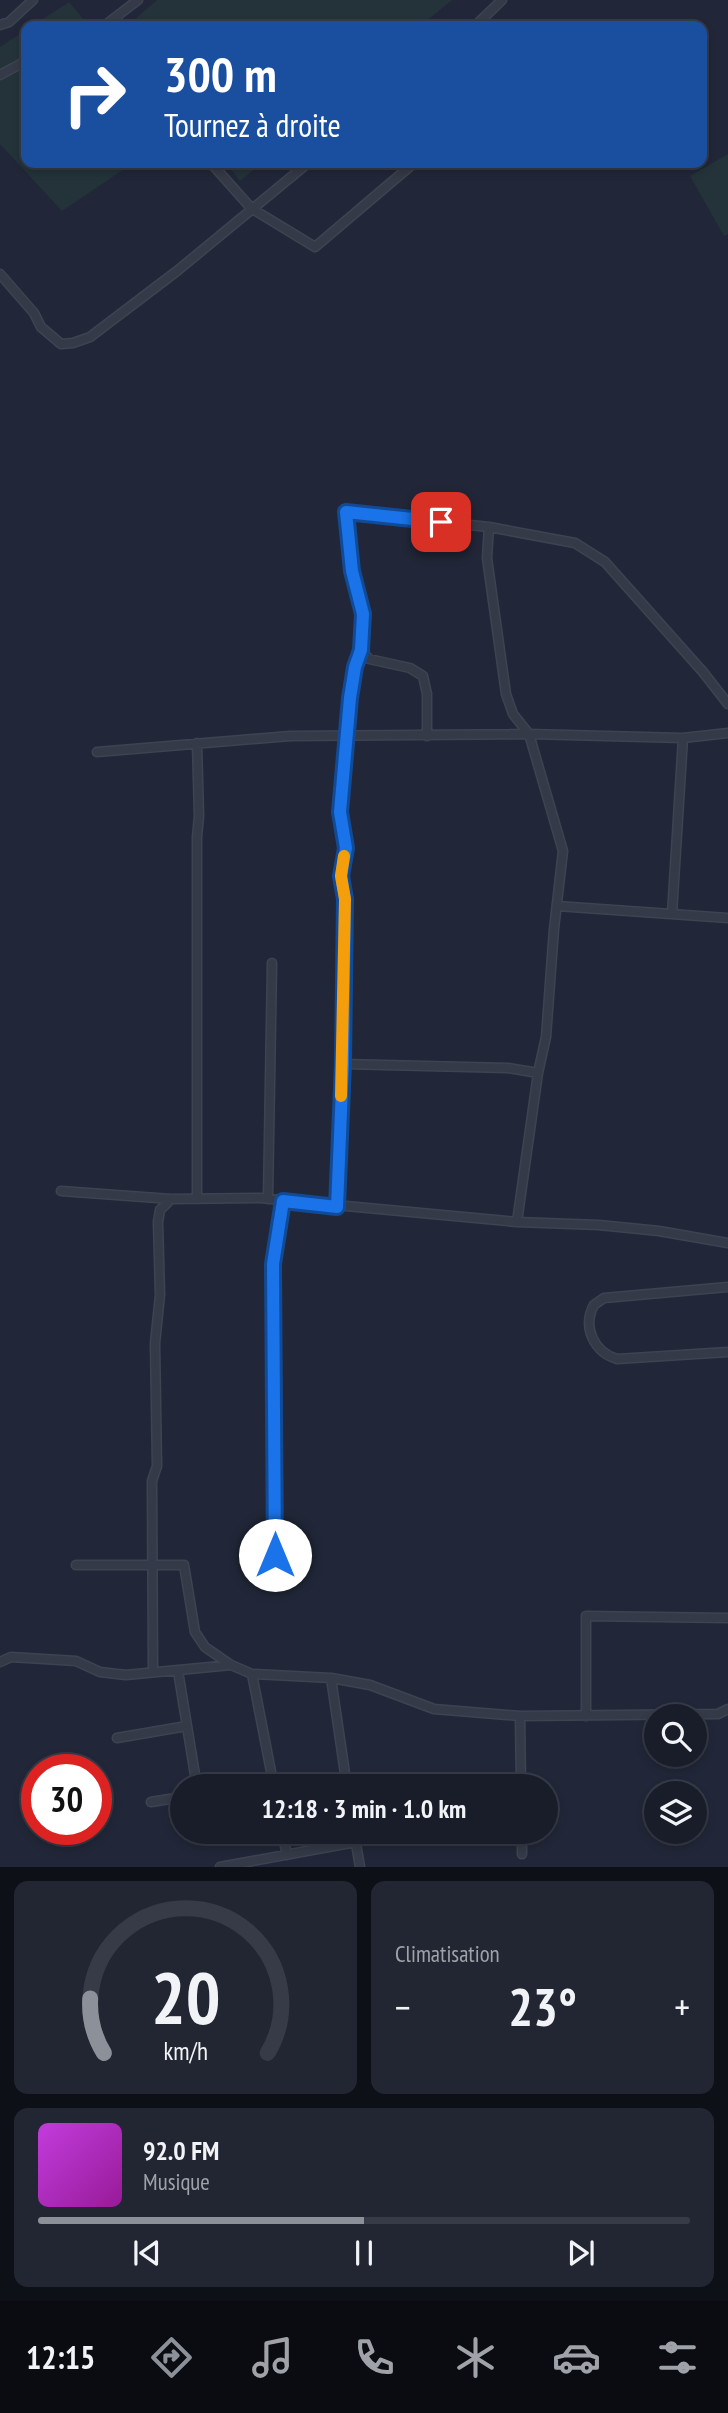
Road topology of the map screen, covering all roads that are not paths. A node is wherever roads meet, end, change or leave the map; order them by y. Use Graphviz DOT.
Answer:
graph roads {
  1 [pos="33,0"];
  2 [pos="138,0"];
  3 [pos="502,0"];
  4 [pos="111,21"];
  5 [pos="480,21"];
  6 [pos="0,25"];
  7 [pos="21,64"];
  8 [pos="0,75"];
  9 [pos="215,168"];
  10 [pos="302,168"];
  11 [pos="408,168"];
  12 [pos="251,208"];
  13 [pos="0,274"];
  14 [pos="489,527"];
  15 [pos="361,650"];
  16 [pos="728,704"];
  17 [pos="728,733"];
  18 [pos="529,734"];
  19 [pos="427,736"];
  20 [pos="346,737"];
  21 [pos="683,738"];
  22 [pos="197,743"];
  23 [pos="97,752"];
  24 [pos="557,906"];
  25 [pos="672,914"];
  26 [pos="728,918"];
  27 [pos="272,963"];
  28 [pos="343,1064"];
  29 [pos="538,1073"];
  30 [pos="61,1191"];
  31 [pos="171,1199"];
  32 [pos="197,1199"];
  33 [pos="268,1199"];
  34 [pos="283,1201"];
  35 [pos="337,1207"];
  36 [pos="517,1222"];
  37 [pos="728,1243"];
  38 [pos="728,1287"];
  39 [pos="728,1352"];
  40 [pos="76,1565"];
  41 [pos="153,1565"];
  42 [pos="275,1581"];
  43 [pos="728,1618"];
  44 [pos="0,1662"];
  45 [pos="231,1665"];
  46 [pos="178,1671"];
  47 [pos="153,1672"];
  48 [pos="252,1674"];
  49 [pos="331,1678"];
  50 [pos="728,1709"];
  51 [pos="520,1716"];
  52 [pos="586,1716"];
  53 [pos="187,1726"];
  54 [pos="117,1738"];
  55 [pos="195,1774"];
  56 [pos="271,1774"];
  57 [pos="345,1774"];
  58 [pos="521,1774"];
  59 [pos="170,1799"];
  60 [pos="151,1802"];
  61 [pos="285,1844"];
  62 [pos="345,1844"];
  63 [pos="356,1844"];
  64 [pos="522,1844"];
  65 [pos="522,1854"];
  66 [pos="287,1855"];
  67 [pos="220,1867"];
  68 [pos="360,1867"];
  1 -- 6 [label="street"];
  2 -- 4 [label="street"];
  3 -- 5 [label="street"];
  7 -- 8 [label="street"];
  9 -- 12 [label="street"];
  10 -- 12 [label="street"];
  11 -- 12 [label="street"];
  12 -- 13 [label="street"];
  14 -- 15 [label="street"];
  14 -- 16 [label="street"];
  14 -- 18 [label="street"];
  15 -- 19 [label="street"];
  15 -- 20 [label="street"];
  17 -- 21 [label="street"];
  18 -- 19 [label="street"];
  18 -- 21 [label="street"];
  18 -- 24 [label="street"];
  19 -- 20 [label="street"];
  20 -- 22 [label="street"];
  20 -- 28 [label="street"];
  21 -- 25 [label="street"];
  22 -- 23 [label="street"];
  22 -- 32 [label="street"];
  24 -- 25 [label="street"];
  24 -- 29 [label="street"];
  25 -- 26 [label="street"];
  27 -- 33 [label="street"];
  28 -- 29 [label="street"];
  28 -- 35 [label="street"];
  29 -- 36 [label="street"];
  30 -- 31 [label="street"];
  31 -- 32 [label="street"];
  31 -- 41 [label="street"];
  32 -- 33 [label="street"];
  33 -- 34 [label="street"];
  34 -- 35 [label="street"];
  34 -- 42 [label="street"];
  35 -- 36 [label="street"];
  36 -- 37 [label="street"];
  38 -- 39 [label="street"];
  40 -- 41 [label="street"];
  41 -- 45 [label="street"];
  41 -- 47 [label="street"];
  43 -- 52 [label="street"];
  44 -- 47 [label="street"];
  45 -- 46 [label="street"];
  45 -- 48 [label="street"];
  46 -- 47 [label="street"];
  46 -- 53 [label="street"];
  48 -- 49 [label="street"];
  48 -- 56 [label="street"];
  49 -- 51 [label="street"];
  49 -- 57 [label="street"];
  50 -- 52 [label="street"];
  51 -- 52 [label="street"];
  51 -- 58 [label="street"];
  53 -- 54 [label="street"];
  53 -- 55 [label="street"];
  59 -- 60 [label="street"];
  61 -- 66 [label="street"];
  62 -- 66 [label="street"];
  63 -- 68 [label="street"];
  64 -- 65 [label="street"];
  66 -- 67 [label="street"];
}
